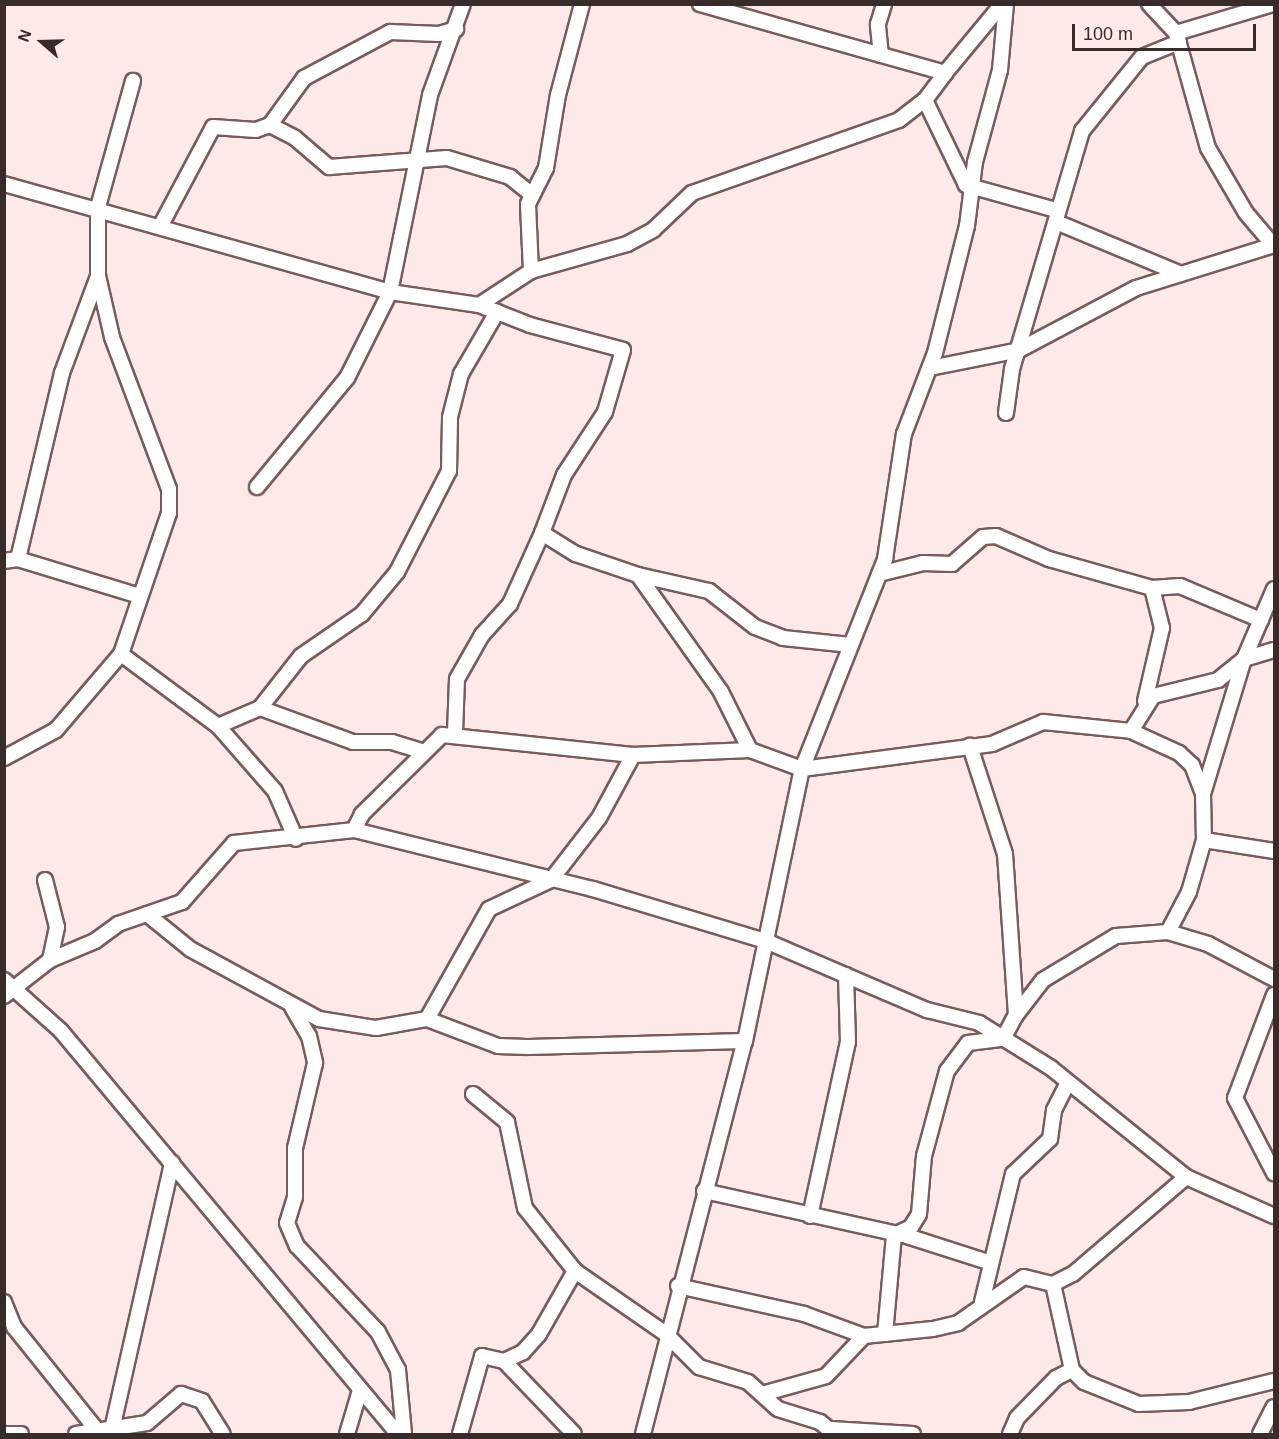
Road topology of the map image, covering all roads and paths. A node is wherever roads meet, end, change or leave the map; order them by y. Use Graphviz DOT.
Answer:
graph roads {
  1 [pos="463,4"];
  2 [pos="582,4"];
  3 [pos="700,4"];
  4 [pos="884,4"];
  5 [pos="1004,4"];
  6 [pos="1149,4"];
  7 [pos="1273,4"];
  8 [pos="456,28"];
  9 [pos="1178,38"];
  10 [pos="881,55"];
  11 [pos="945,73"];
  12 [pos="133,81"];
  13 [pos="926,100"];
  14 [pos="270,125"];
  15 [pos="417,160"];
  16 [pos="4,184"];
  17 [pos="973,187"];
  18 [pos="532,195"];
  19 [pos="98,207"];
  20 [pos="1056,216"];
  21 [pos="161,225"];
  22 [pos="1274,245"];
  23 [pos="531,271"];
  24 [pos="1181,274"];
  25 [pos="98,276"];
  26 [pos="390,292"];
  27 [pos="479,304"];
  28 [pos="497,312"];
  29 [pos="1019,350"];
  30 [pos="930,368"];
  31 [pos="1006,413"];
  32 [pos="257,487"];
  33 [pos="542,533"];
  34 [pos="11,560"];
  35 [pos="879,574"];
  36 [pos="638,575"];
  37 [pos="1152,588"];
  38 [pos="1275,589"];
  39 [pos="140,596"];
  40 [pos="1261,620"];
  41 [pos="850,645"];
  42 [pos="1275,650"];
  43 [pos="121,654"];
  44 [pos="1244,659"];
  45 [pos="1145,701"];
  46 [pos="260,708"];
  47 [pos="218,726"];
  48 [pos="1131,731"];
  49 [pos="455,733"];
  50 [pos="970,746"];
  51 [pos="750,750"];
  52 [pos="425,752"];
  53 [pos="633,755"];
  54 [pos="4,758"];
  55 [pos="802,769"];
  56 [pos="1203,794"];
  57 [pos="354,830"];
  58 [pos="296,839"];
  59 [pos="1204,840"];
  60 [pos="1275,851"];
  61 [pos="45,880"];
  62 [pos="551,880"];
  63 [pos="147,914"];
  64 [pos="1168,932"];
  65 [pos="768,942"];
  66 [pos="50,960"];
  67 [pos="846,975"];
  68 [pos="1275,979"];
  69 [pos="7,988"];
  70 [pos="1275,994"];
  71 [pos="292,1007"];
  72 [pos="1016,1015"];
  73 [pos="427,1019"];
  74 [pos="1003,1039"];
  75 [pos="745,1041"];
  76 [pos="1067,1084"];
  77 [pos="473,1094"];
  78 [pos="1270,1146"];
  79 [pos="172,1163"];
  80 [pos="1275,1173"];
  81 [pos="1186,1177"];
  82 [pos="704,1191"];
  83 [pos="810,1216"];
  84 [pos="1275,1216"];
  85 [pos="894,1234"];
  86 [pos="991,1263"];
  87 [pos="575,1271"];
  88 [pos="1053,1284"];
  89 [pos="678,1287"];
  90 [pos="4,1302"];
  91 [pos="982,1302"];
  92 [pos="666,1334"];
  93 [pos="885,1334"];
  94 [pos="864,1336"];
  95 [pos="504,1361"];
  96 [pos="1072,1370"];
  97 [pos="1275,1381"];
  98 [pos="360,1390"];
  99 [pos="762,1394"];
  100 [pos="1275,1407"];
  101 [pos="105,1433"];
  102 [pos="835,1433"];
  103 [pos="4,1434"];
  104 [pos="21,1434"];
  105 [pos="76,1434"];
  106 [pos="223,1434"];
  107 [pos="346,1434"];
  108 [pos="398,1434"];
  109 [pos="404,1434"];
  110 [pos="460,1434"];
  111 [pos="574,1434"];
  112 [pos="642,1434"];
  113 [pos="913,1434"];
  114 [pos="1010,1434"];
  115 [pos="1260,1434"];
  1 -- 8 [label="street"];
  2 -- 18 [label="street"];
  3 -- 10 [label="street"];
  4 -- 10 [label="street"];
  5 -- 11 [label="street"];
  5 -- 17 [label="street"];
  6 -- 9 [label="street"];
  7 -- 9 [label="street"];
  8 -- 14 [label="street"];
  8 -- 15 [label="street"];
  9 -- 20 [label="street"];
  9 -- 22 [label="street"];
  10 -- 11 [label="street"];
  11 -- 13 [label="street"];
  12 -- 19 [label="street"];
  13 -- 17 [label="street"];
  13 -- 23 [label="street"];
  14 -- 15 [label="street"];
  14 -- 21 [label="street"];
  15 -- 18 [label="street"];
  15 -- 26 [label="street"];
  16 -- 19 [label="street"];
  17 -- 20 [label="street"];
  17 -- 30 [label="street"];
  18 -- 23 [label="street"];
  19 -- 21 [label="street"];
  19 -- 25 [label="street"];
  20 -- 24 [label="street"];
  20 -- 29 [label="street"];
  21 -- 26 [label="street"];
  22 -- 24 [label="street"];
  23 -- 27 [label="street"];
  24 -- 29 [label="street"];
  25 -- 34 [label="street"];
  25 -- 39 [label="street"];
  26 -- 27 [label="street"];
  26 -- 32 [label="street"];
  27 -- 28 [label="street"];
  28 -- 33 [label="street"];
  28 -- 46 [label="street"];
  29 -- 30 [label="street"];
  29 -- 31 [label="street"];
  30 -- 35 [label="street"];
  33 -- 36 [label="street"];
  33 -- 49 [label="street"];
  34 -- 39 [label="street"];
  35 -- 37 [label="street"];
  35 -- 41 [label="street"];
  36 -- 41 [label="street"];
  36 -- 51 [label="street"];
  37 -- 40 [label="street"];
  37 -- 45 [label="street"];
  38 -- 40 [label="street"];
  39 -- 43 [label="street"];
  40 -- 44 [label="street"];
  41 -- 55 [label="street"];
  42 -- 44 [label="street"];
  43 -- 47 [label="street"];
  43 -- 54 [label="street"];
  44 -- 45 [label="street"];
  44 -- 56 [label="street"];
  45 -- 48 [label="street"];
  46 -- 47 [label="street"];
  46 -- 52 [label="street"];
  47 -- 58 [label="street"];
  48 -- 50 [label="street"];
  48 -- 56 [label="street"];
  49 -- 52 [label="street"];
  49 -- 53 [label="street"];
  50 -- 55 [label="street"];
  50 -- 72 [label="street"];
  51 -- 53 [label="street"];
  51 -- 55 [label="street"];
  52 -- 57 [label="street"];
  53 -- 62 [label="street"];
  55 -- 65 [label="street"];
  56 -- 59 [label="street"];
  57 -- 58 [label="street"];
  57 -- 62 [label="street"];
  58 -- 63 [label="street"];
  59 -- 60 [label="street"];
  59 -- 64 [label="street"];
  61 -- 66 [label="street"];
  62 -- 65 [label="street"];
  62 -- 73 [label="street"];
  63 -- 66 [label="street"];
  63 -- 71 [label="street"];
  64 -- 68 [label="street"];
  64 -- 72 [label="street"];
  65 -- 67 [label="street"];
  65 -- 75 [label="street"];
  66 -- 69 [label="street"];
  67 -- 74 [label="street"];
  67 -- 83 [label="street"];
  69 -- 79 [label="street"];
  70 -- 78 [label="street"];
  71 -- 73 [label="street"];
  71 -- 109 [label="street"];
  72 -- 74 [label="street"];
  73 -- 75 [label="street"];
  74 -- 76 [label="street"];
  74 -- 85 [label="street"];
  75 -- 82 [label="street"];
  76 -- 81 [label="street"];
  76 -- 86 [label="street"];
  77 -- 87 [label="street"];
  78 -- 80 [label="street"];
  79 -- 98 [label="street"];
  79 -- 101 [label="street"];
  81 -- 84 [label="street"];
  81 -- 88 [label="street"];
  82 -- 83 [label="street"];
  82 -- 89 [label="street"];
  83 -- 85 [label="street"];
  85 -- 86 [label="street"];
  85 -- 93 [label="street"];
  86 -- 91 [label="street"];
  87 -- 92 [label="street"];
  87 -- 95 [label="street"];
  88 -- 91 [label="street"];
  88 -- 96 [label="street"];
  89 -- 92 [label="street"];
  89 -- 94 [label="street"];
  90 -- 101 [label="street"];
  91 -- 93 [label="street"];
  92 -- 99 [label="street"];
  92 -- 112 [label="street"];
  93 -- 94 [label="street"];
  94 -- 99 [label="street"];
  95 -- 110 [label="street"];
  95 -- 111 [label="street"];
  96 -- 97 [label="street"];
  96 -- 114 [label="street"];
  98 -- 107 [label="street"];
  98 -- 108 [label="street"];
  99 -- 102 [label="street"];
  100 -- 115 [label="street"];
  101 -- 105 [label="street"];
  101 -- 106 [label="street"];
  102 -- 113 [label="street"];
  103 -- 104 [label="street"];
}
